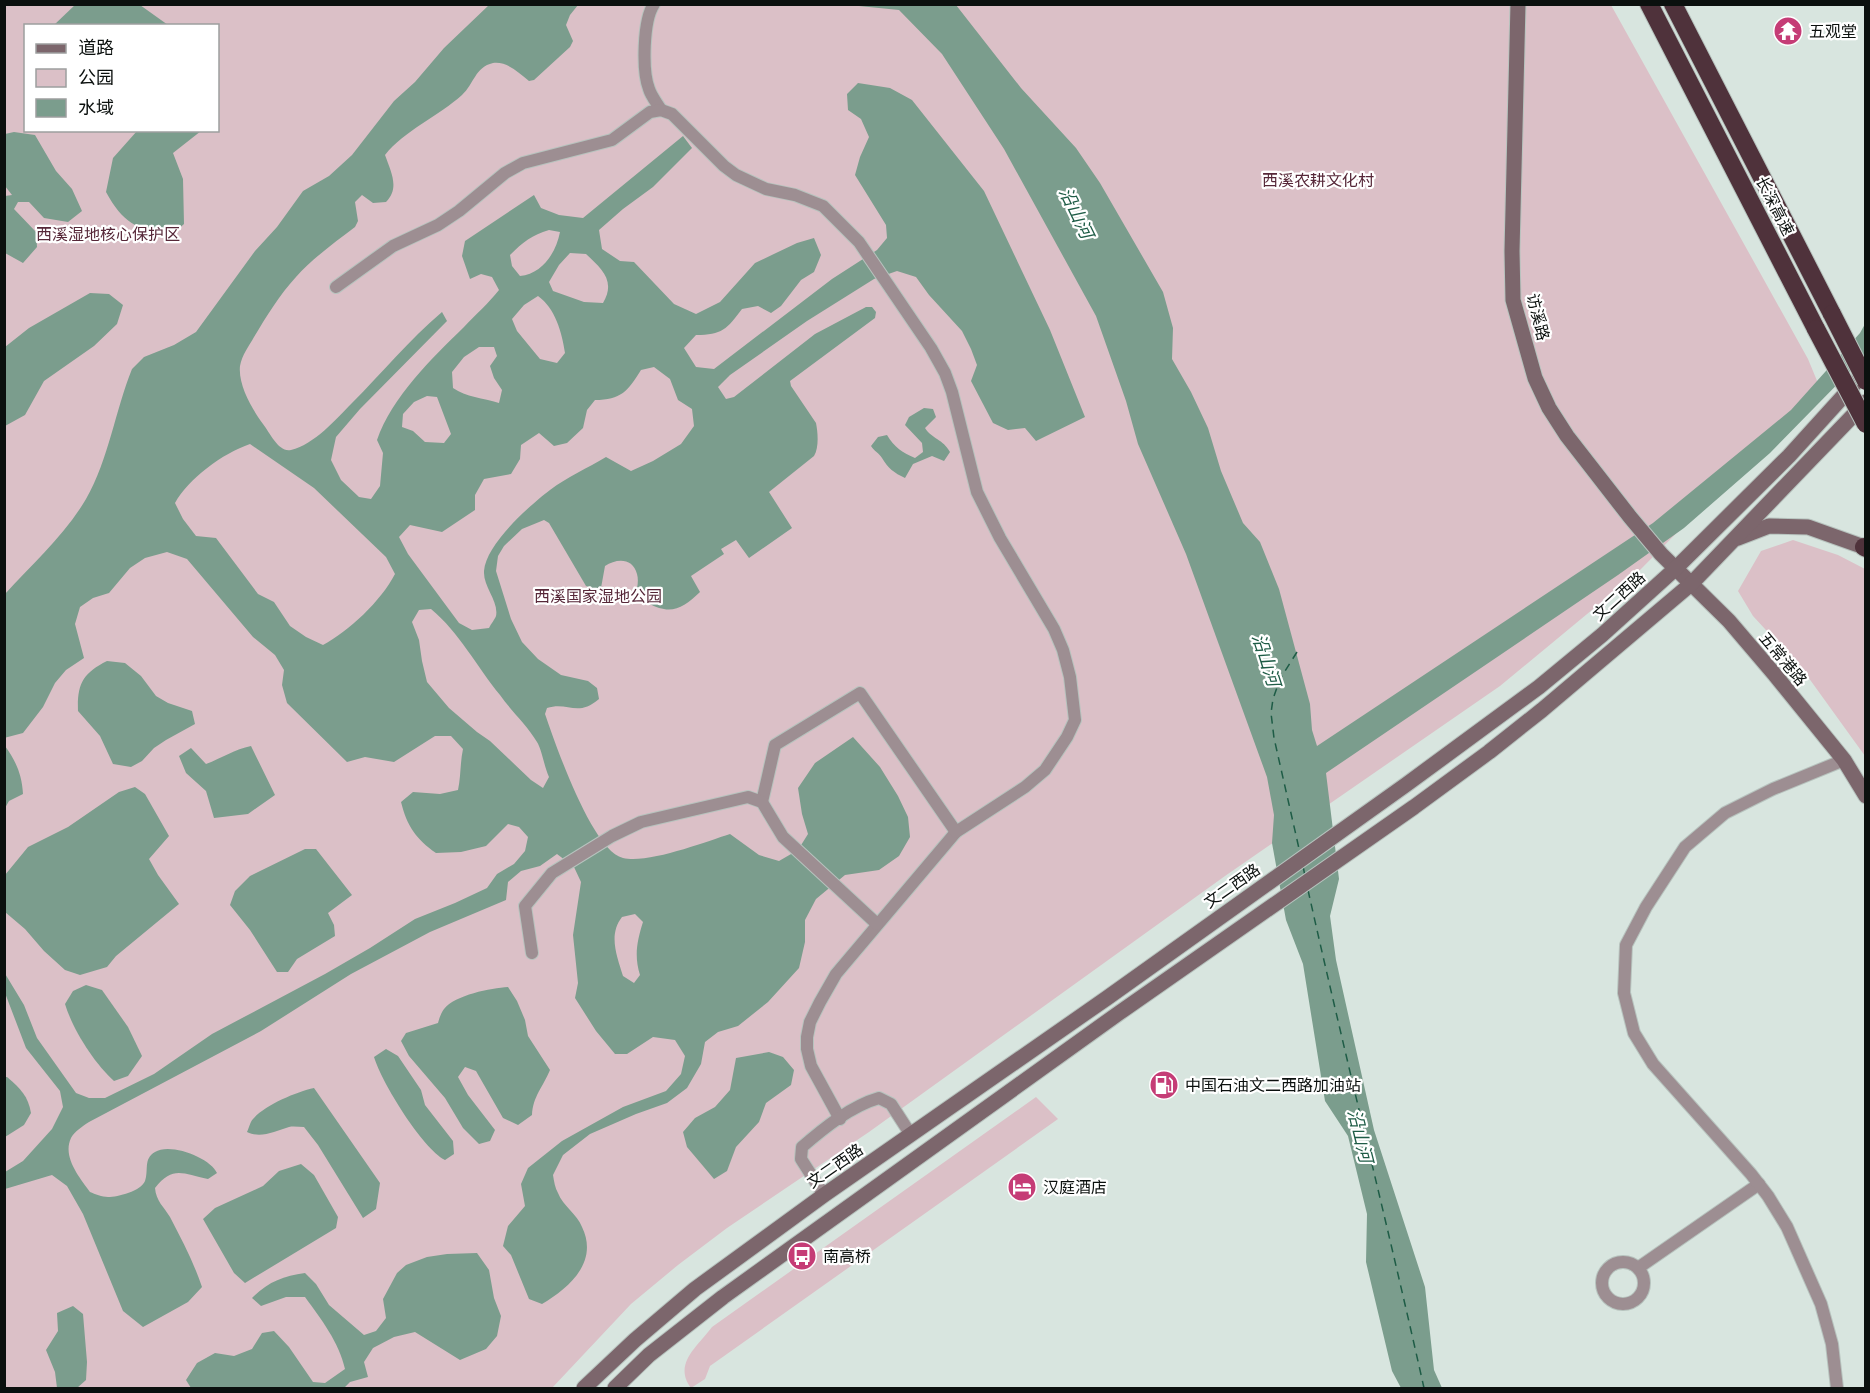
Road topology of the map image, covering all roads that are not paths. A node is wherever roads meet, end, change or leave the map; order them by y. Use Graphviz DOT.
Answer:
graph roads {
  1 [pos="654,4"];
  2 [pos="1518,4"];
  3 [pos="1650,4"];
  4 [pos="1673,4"];
  5 [pos="662,110"];
  6 [pos="336,287"];
  7 [pos="1866,371"];
  8 [pos="1866,381"];
  9 [pos="1866,402"];
  10 [pos="1866,424"];
  11 [pos="1732,540"];
  12 [pos="1865,547"];
  13 [pos="1675,568"];
  14 [pos="1691,584"];
  15 [pos="1844,760"];
  16 [pos="1866,796"];
  17 [pos="762,802"];
  18 [pos="956,832"];
  19 [pos="877,924"];
  20 [pos="532,953"];
  21 [pos="840,1119"];
  22 [pos="911,1135"];
  23 [pos="1759,1184"];
  24 [pos="824,1195"];
  25 [pos="1638,1268"];
  26 [pos="584,1389"];
  27 [pos="615,1389"];
  28 [pos="1837,1389"];
  1 -- 5 [label="street"];
  2 -- 13 [label="main road, 访溪路"];
  3 -- 10 [label="highway, 长深高速, bridge"];
  4 -- 8 [label="highway, 长深高速, bridge"];
  5 -- 6 [label="street"];
  5 -- 18 [label="street"];
  7 -- 13 [label="main road, 文二西路"];
  9 -- 11 [label="main road"];
  11 -- 12 [label="main road"];
  11 -- 14 [label="main road"];
  13 -- 14 [label="main road, 访溪路"];
  13 -- 22 [label="main road, 文二西路"];
  14 -- 15 [label="main road, 五常港路"];
  14 -- 27 [label="main road"];
  15 -- 16 [label="main road, 五常港路"];
  15 -- 23 [label="street"];
  17 -- 18 [label="street"];
  17 -- 19 [label="street"];
  17 -- 20 [label="street"];
  18 -- 19 [label="street"];
  19 -- 21 [label="street"];
  21 -- 22 [label="street"];
  21 -- 24 [label="street"];
  22 -- 24 [label="main road, 文二西路"];
  23 -- 25 [label="street"];
  23 -- 28 [label="street"];
  24 -- 26 [label="main road, 文二西路"];
}
